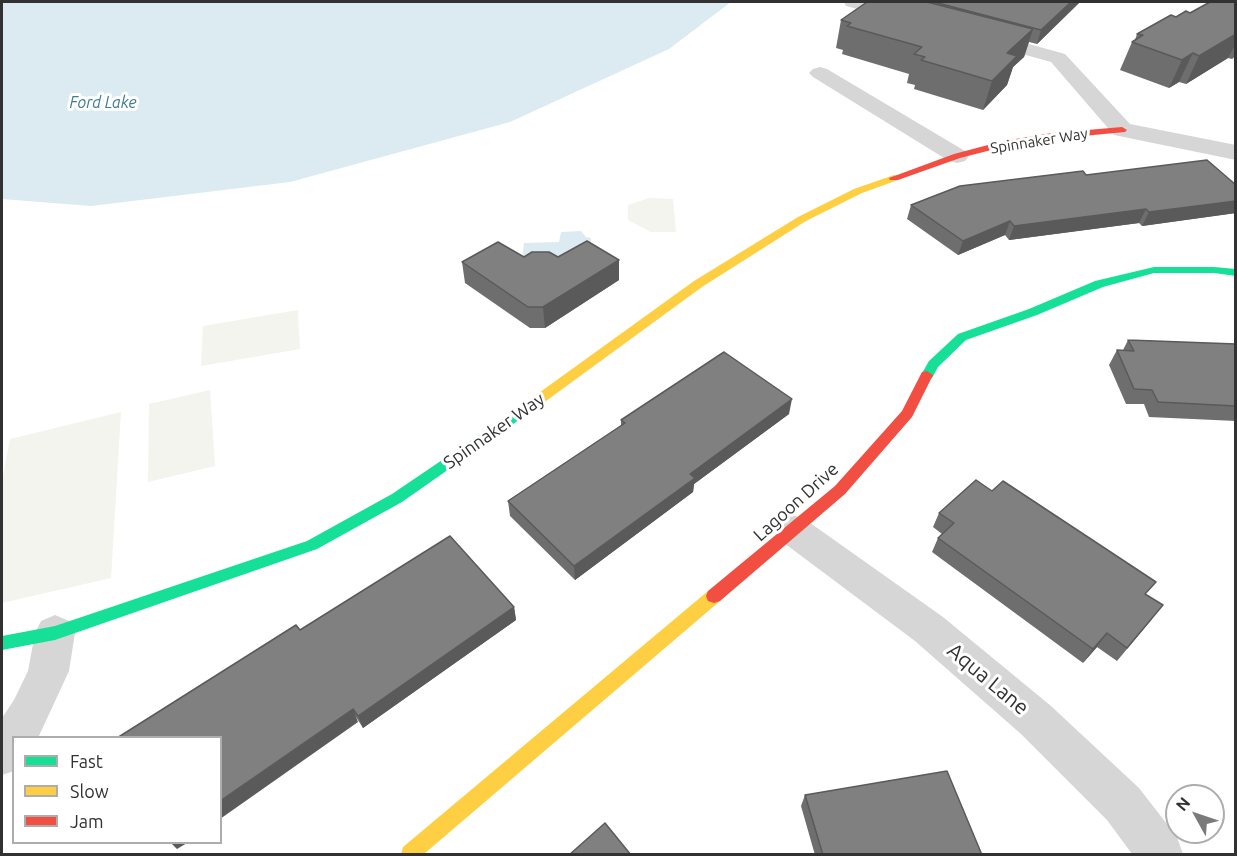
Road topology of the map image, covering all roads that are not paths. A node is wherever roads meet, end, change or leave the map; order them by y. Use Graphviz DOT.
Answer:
graph roads {
  1 [pos="853,2"];
  2 [pos="920,20"];
  3 [pos="965,33"];
  4 [pos="820,74"];
  5 [pos="1122,130"];
  6 [pos="1231,146"];
  7 [pos="957,156"];
  8 [pos="1236,273"];
  9 [pos="793,530"];
  10 [pos="56,633"];
  11 [pos="2,643"];
  12 [pos="13,736"];
  13 [pos="12,738"];
  14 [pos="2,754"];
  15 [pos="410,855"];
  16 [pos="1160,855"];
  1 -- 2 [label="street"];
  3 -- 5 [label="street, Spinnaker Way"];
  4 -- 7 [label="street"];
  5 -- 6 [label="street, Spinnaker Way"];
  5 -- 7 [label="street, Spinnaker Way"];
  7 -- 10 [label="street, Spinnaker Way"];
  8 -- 9 [label="street, Lagoon Drive"];
  9 -- 15 [label="street, Lagoon Drive"];
  9 -- 16 [label="street, Aqua Lane"];
  10 -- 11 [label="street, Spinnaker Way"];
  10 -- 12 [label="street"];
  13 -- 14 [label="street"];
}
